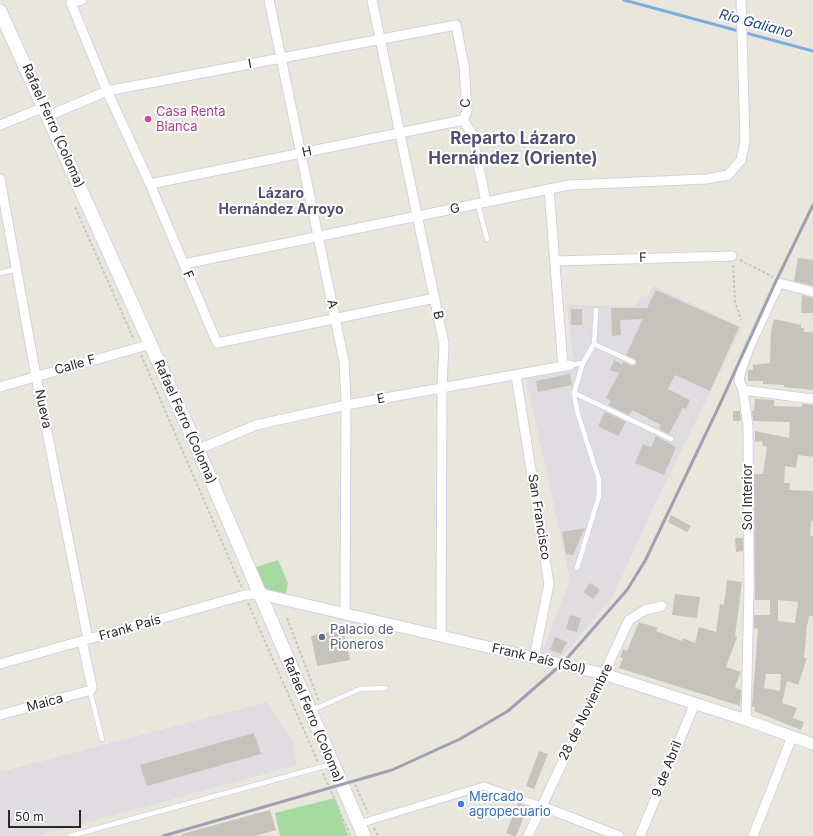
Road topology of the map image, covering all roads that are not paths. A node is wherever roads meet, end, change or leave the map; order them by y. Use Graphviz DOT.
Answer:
graph roads {
  1 [pos="82,0"];
  2 [pos="269,0"];
  3 [pos="372,0"];
  4 [pos="741,0"];
  5 [pos="0,11"];
  6 [pos="456,25"];
  7 [pos="381,40"];
  8 [pos="282,58"];
  9 [pos="107,91"];
  10 [pos="46,111"];
  11 [pos="463,120"];
  12 [pos="0,125"];
  13 [pos="400,133"];
  14 [pos="301,154"];
  15 [pos="0,179"];
  16 [pos="150,184"];
  17 [pos="549,189"];
  18 [pos="482,203"];
  19 [pos="418,216"];
  20 [pos="318,236"];
  21 [pos="487,239"];
  22 [pos="732,256"];
  23 [pos="555,261"];
  24 [pos="184,264"];
  25 [pos="17,270"];
  26 [pos="0,273"];
  27 [pos="813,292"];
  28 [pos="435,298"];
  29 [pos="596,310"];
  30 [pos="335,319"];
  31 [pos="594,344"];
  32 [pos="144,346"];
  33 [pos="633,362"];
  34 [pos="583,363"];
  35 [pos="567,366"];
  36 [pos="516,375"];
  37 [pos="36,376"];
  38 [pos="0,387"];
  39 [pos="442,388"];
  40 [pos="743,390"];
  41 [pos="574,393"];
  42 [pos="813,399"];
  43 [pos="346,405"];
  44 [pos="671,439"];
  45 [pos="197,450"];
  46 [pos="577,568"];
  47 [pos="260,594"];
  48 [pos="662,606"];
  49 [pos="345,613"];
  50 [pos="441,636"];
  51 [pos="85,640"];
  52 [pos="534,658"];
  53 [pos="0,664"];
  54 [pos="604,674"];
  55 [pos="386,688"];
  56 [pos="90,691"];
  57 [pos="694,703"];
  58 [pos="309,712"];
  59 [pos="0,715"];
  60 [pos="746,720"];
  61 [pos="792,736"];
  62 [pos="102,739"];
  63 [pos="813,744"];
  64 [pos="326,766"];
  65 [pos="541,806"];
  66 [pos="365,827"];
  67 [pos="70,836"];
  68 [pos="528,836"];
  69 [pos="619,836"];
  70 [pos="640,836"];
  71 [pos="753,836"];
  1 -- 9 [label="street, F"];
  2 -- 8 [label="street, A"];
  3 -- 7 [label="street, B"];
  4 -- 17 [label="street, G"];
  5 -- 10 [label="main road, Rafael Ferro (Coloma)"];
  6 -- 7 [label="street, I"];
  6 -- 11 [label="street, C"];
  7 -- 8 [label="street, I"];
  7 -- 13 [label="street, B"];
  8 -- 9 [label="street, I"];
  8 -- 14 [label="street, A"];
  9 -- 10 [label="street, I"];
  9 -- 16 [label="street, F"];
  10 -- 12 [label="street, I"];
  10 -- 32 [label="main road, Rafael Ferro (Coloma)"];
  11 -- 13 [label="street, H"];
  11 -- 18 [label="street, C"];
  13 -- 14 [label="street, H"];
  13 -- 19 [label="street, B"];
  14 -- 16 [label="street, H"];
  14 -- 20 [label="street, A"];
  15 -- 25 [label="street, Nueva"];
  16 -- 24 [label="street, F"];
  17 -- 18 [label="street, G"];
  17 -- 23 [label="street"];
  18 -- 19 [label="street, G"];
  18 -- 21 [label="lane, C"];
  19 -- 20 [label="street, G"];
  19 -- 28 [label="street, B"];
  20 -- 24 [label="street, G"];
  20 -- 30 [label="street, A"];
  22 -- 23 [label="street, F"];
  23 -- 35 [label="street"];
  24 -- 30 [label="street, F"];
  25 -- 26 [label="lane"];
  25 -- 37 [label="street, Nueva"];
  27 -- 40 [label="street, Sol Interior"];
  28 -- 30 [label="street, F"];
  28 -- 39 [label="street, B"];
  29 -- 31 [label="lane"];
  30 -- 43 [label="street, A"];
  31 -- 33 [label="lane"];
  31 -- 34 [label="lane"];
  32 -- 37 [label="street, Calle F"];
  32 -- 45 [label="main road, Rafael Ferro (Coloma)"];
  34 -- 35 [label="lane"];
  34 -- 41 [label="lane"];
  35 -- 36 [label="street, E"];
  36 -- 39 [label="street, E"];
  36 -- 52 [label="street, San Francisco"];
  37 -- 38 [label="street, Calle F"];
  37 -- 51 [label="street, Nueva"];
  39 -- 43 [label="street, E"];
  39 -- 50 [label="street, B"];
  40 -- 42 [label="street"];
  40 -- 60 [label="street, Sol Interior"];
  41 -- 44 [label="lane"];
  41 -- 46 [label="lane"];
  43 -- 45 [label="street, E"];
  43 -- 49 [label="street, A"];
  45 -- 47 [label="main road, Rafael Ferro (Coloma)"];
  47 -- 49 [label="street, Frank País (Sol)"];
  47 -- 51 [label="street, Frank País"];
  47 -- 58 [label="main road, Rafael Ferro (Coloma)"];
  48 -- 54 [label="street, 28 de Noviembre"];
  49 -- 50 [label="street, Frank País (Sol)"];
  50 -- 52 [label="street, Frank País (Sol)"];
  51 -- 53 [label="street, Frank País"];
  51 -- 56 [label="street, Nueva"];
  52 -- 54 [label="street, Frank País (Sol)"];
  54 -- 57 [label="street, Frank País (Sol)"];
  54 -- 65 [label="street, 28 de Noviembre"];
  55 -- 58 [label="lane"];
  56 -- 59 [label="street, Maica"];
  56 -- 62 [label="lane"];
  57 -- 60 [label="street, Frank País (Sol)"];
  57 -- 70 [label="street, 9 de Abril"];
  58 -- 64 [label="main road, Rafael Ferro (Coloma)"];
  60 -- 61 [label="street, Frank País (Sol)"];
  61 -- 63 [label="street, Frank País (Sol)"];
  61 -- 71 [label="street"];
  64 -- 66 [label="main road, Rafael Ferro (Coloma)"];
  64 -- 67 [label="lane"];
  65 -- 66 [label="street"];
  65 -- 68 [label="street, 28 de Noviembre"];
  65 -- 69 [label="street"];
}
